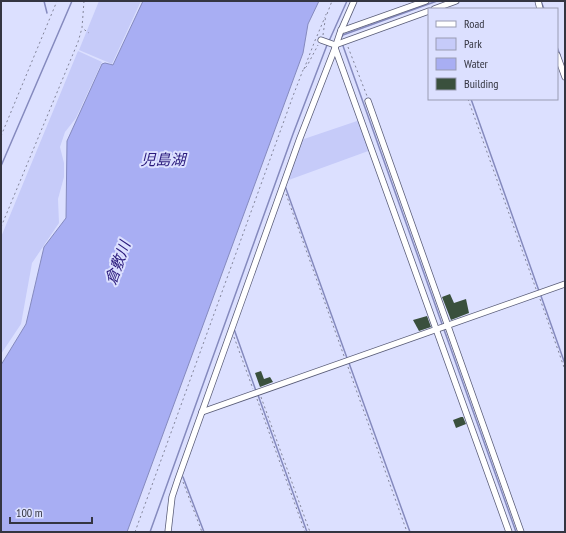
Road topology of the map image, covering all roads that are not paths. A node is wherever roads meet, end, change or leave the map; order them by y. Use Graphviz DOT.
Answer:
graph roads {
  1 [pos="354,1"];
  2 [pos="426,1"];
  3 [pos="456,1"];
  4 [pos="437,8"];
  5 [pos="428,11"];
  6 [pos="323,40"];
  7 [pos="339,40"];
  8 [pos="558,58"];
  9 [pos="565,77"];
  10 [pos="368,101"];
  11 [pos="565,284"];
  12 [pos="443,327"];
  13 [pos="202,412"];
  14 [pos="168,532"];
  15 [pos="509,532"];
  16 [pos="521,532"];
  1 -- 7 [label="street"];
  2 -- 7 [label="street"];
  3 -- 4 [label="street"];
  5 -- 7 [label="street"];
  6 -- 7 [label="street"];
  7 -- 12 [label="street"];
  7 -- 13 [label="street"];
  8 -- 9 [label="street"];
  10 -- 12 [label="street"];
  11 -- 12 [label="street"];
  12 -- 13 [label="street"];
  12 -- 15 [label="street"];
  12 -- 16 [label="street"];
  13 -- 14 [label="street"];
}
